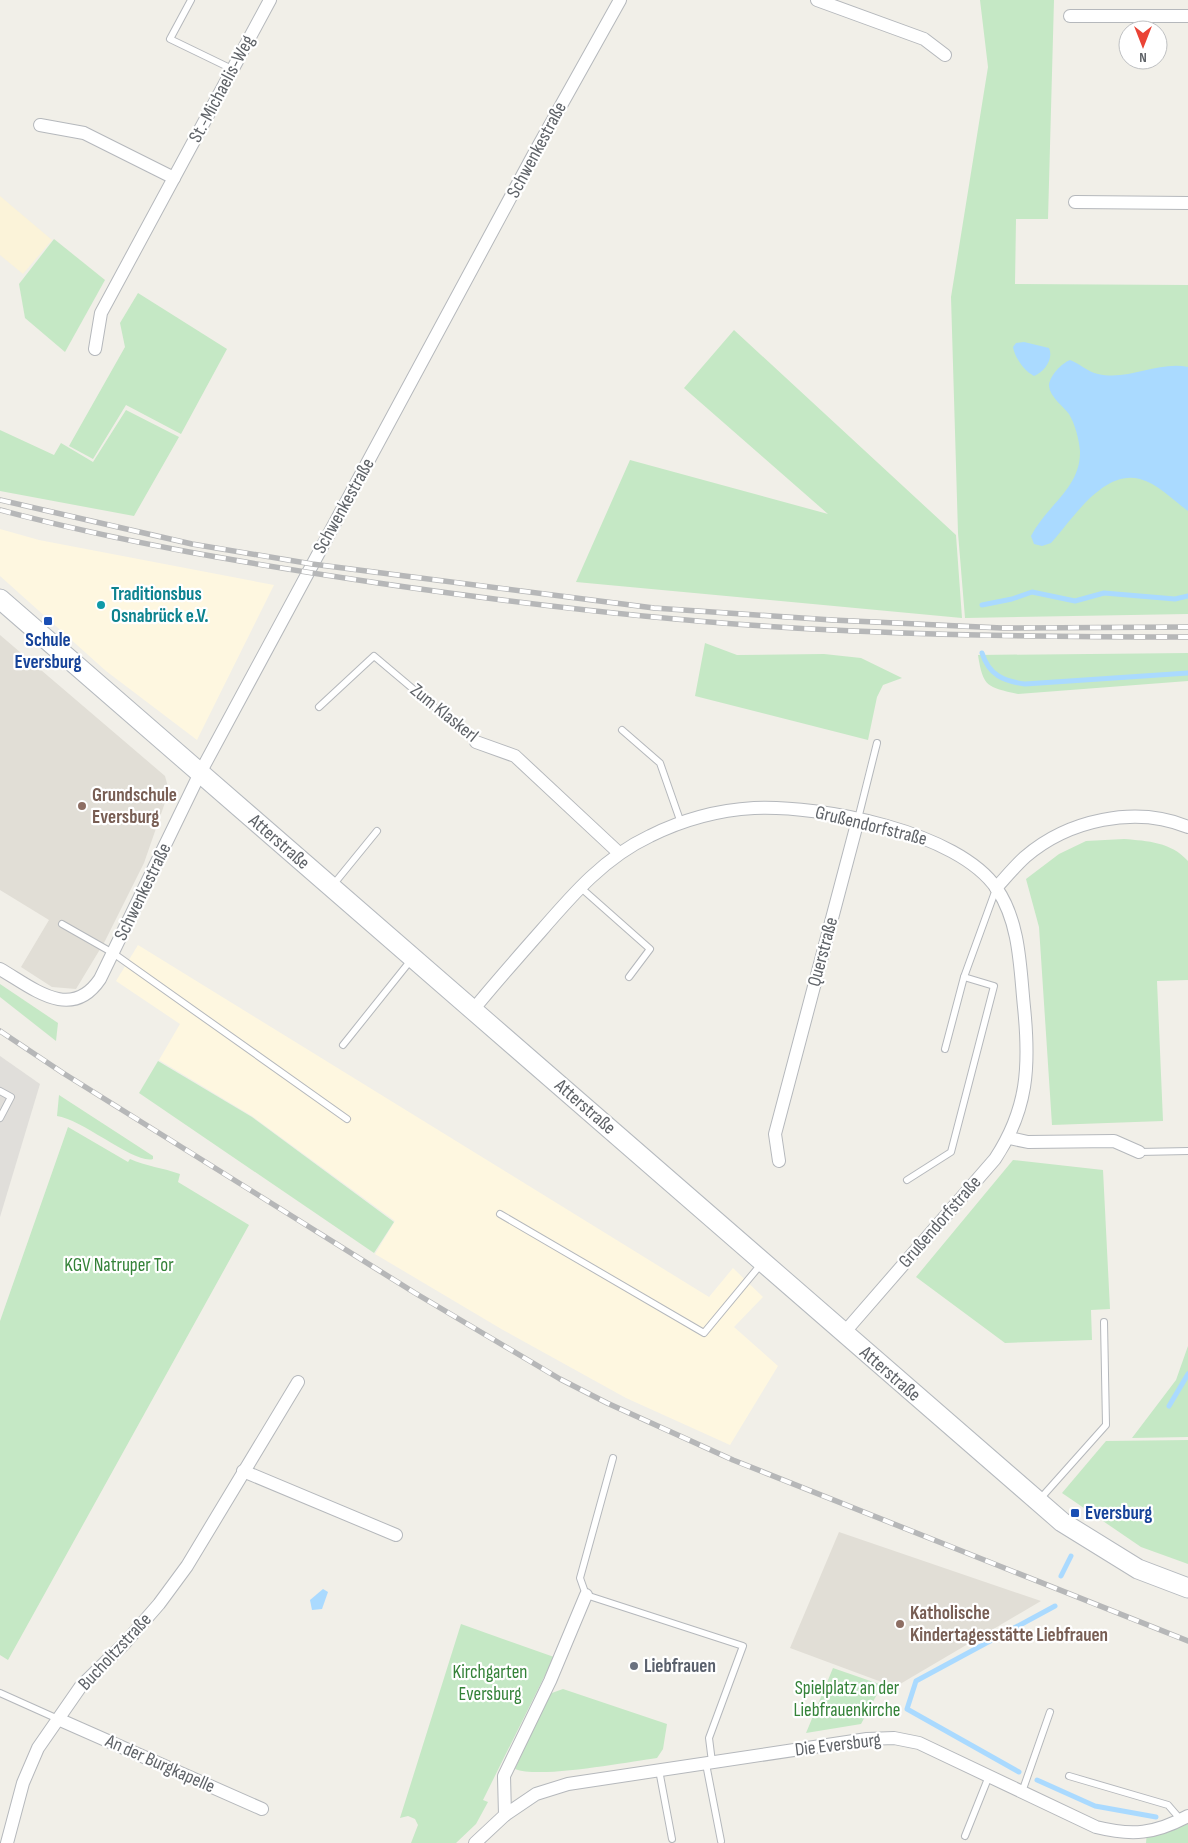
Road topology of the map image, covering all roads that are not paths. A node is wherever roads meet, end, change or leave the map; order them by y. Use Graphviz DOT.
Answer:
graph roads {
  1 [pos="191,0"];
  2 [pos="270,0"];
  3 [pos="620,0"];
  4 [pos="817,0"];
  5 [pos="1070,16"];
  6 [pos="1188,16"];
  7 [pos="945,55"];
  8 [pos="232,69"];
  9 [pos="40,125"];
  10 [pos="174,178"];
  11 [pos="1075,202"];
  12 [pos="1188,203"];
  13 [pos="95,349"];
  14 [pos="0,599"];
  15 [pos="319,707"];
  16 [pos="622,730"];
  17 [pos="476,742"];
  18 [pos="877,743"];
  19 [pos="200,773"];
  20 [pos="858,820"];
  21 [pos="681,823"];
  22 [pos="1188,827"];
  23 [pos="377,831"];
  24 [pos="619,853"];
  25 [pos="331,887"];
  26 [pos="579,887"];
  27 [pos="996,888"];
  28 [pos="62,924"];
  29 [pos="113,952"];
  30 [pos="413,958"];
  31 [pos="0,969"];
  32 [pos="629,976"];
  33 [pos="964,977"];
  34 [pos="472,1010"];
  35 [pos="343,1044"];
  36 [pos="945,1050"];
  37 [pos="0,1091"];
  38 [pos="0,1118"];
  39 [pos="347,1119"];
  40 [pos="1009,1138"];
  41 [pos="1188,1151"];
  42 [pos="1139,1152"];
  43 [pos="779,1161"];
  44 [pos="907,1180"];
  45 [pos="500,1214"];
  46 [pos="762,1262"];
  47 [pos="1104,1322"];
  48 [pos="843,1334"];
  49 [pos="298,1382"];
  50 [pos="613,1458"];
  51 [pos="243,1471"];
  52 [pos="1037,1502"];
  53 [pos="396,1535"];
  54 [pos="1164,1579"];
  55 [pos="1188,1579"];
  56 [pos="1188,1588"];
  57 [pos="586,1594"];
  58 [pos="0,1694"];
  59 [pos="1050,1712"];
  60 [pos="58,1719"];
  61 [pos="709,1763"];
  62 [pos="659,1770"];
  63 [pos="989,1776"];
  64 [pos="1069,1776"];
  65 [pos="1022,1792"];
  66 [pos="262,1809"];
  67 [pos="505,1815"];
  68 [pos="1184,1818"];
  69 [pos="965,1836"];
  70 [pos="672,1839"];
  71 [pos="721,1841"];
  72 [pos="8,1843"];
  73 [pos="475,1843"];
  1 -- 8 [label="lane"];
  2 -- 8 [label="street, St.-Michaelis-Weg"];
  3 -- 19 [label="street, Schwenkestraße"];
  4 -- 7 [label="street"];
  5 -- 6 [label="street"];
  8 -- 10 [label="street, St.-Michaelis-Weg"];
  9 -- 10 [label="street"];
  10 -- 13 [label="street, St.-Michaelis-Weg"];
  11 -- 12 [label="street"];
  14 -- 19 [label="street, Atterstraße"];
  15 -- 17 [label="lane, Zum Klaskerl"];
  16 -- 21 [label="lane"];
  17 -- 24 [label="street, Zum Klaskerl"];
  18 -- 20 [label="lane, Querstraße"];
  19 -- 25 [label="street, Atterstraße"];
  19 -- 29 [label="street, Schwenkestraße"];
  20 -- 21 [label="street, Grußendorfstraße"];
  20 -- 27 [label="street, Grußendorfstraße"];
  20 -- 43 [label="street, Querstraße"];
  21 -- 24 [label="street, Grußendorfstraße"];
  22 -- 27 [label="street"];
  23 -- 25 [label="lane"];
  24 -- 26 [label="street, Grußendorfstraße"];
  25 -- 30 [label="street, Atterstraße"];
  26 -- 32 [label="lane"];
  26 -- 34 [label="street, Grußendorfstraße"];
  27 -- 33 [label="lane"];
  27 -- 40 [label="street, Grußendorfstraße"];
  28 -- 29 [label="lane"];
  29 -- 31 [label="street, Schwenkestraße"];
  29 -- 39 [label="lane"];
  30 -- 34 [label="street, Atterstraße"];
  30 -- 35 [label="lane"];
  33 -- 36 [label="lane"];
  33 -- 44 [label="lane"];
  34 -- 46 [label="street, Atterstraße"];
  37 -- 38 [label="lane"];
  40 -- 42 [label="street"];
  40 -- 48 [label="street, Grußendorfstraße"];
  41 -- 42 [label="lane"];
  45 -- 46 [label="lane"];
  46 -- 48 [label="street, Atterstraße"];
  47 -- 52 [label="lane"];
  48 -- 52 [label="street, Atterstraße"];
  49 -- 51 [label="street, Bucholtzstraße"];
  50 -- 57 [label="lane"];
  51 -- 53 [label="street"];
  51 -- 60 [label="street, Bucholtzstraße"];
  52 -- 54 [label="street, Atterstraße"];
  54 -- 55 [label="street"];
  54 -- 56 [label="street, Atterstraße"];
  57 -- 61 [label="lane"];
  57 -- 67 [label="street"];
  58 -- 60 [label="lane"];
  59 -- 65 [label="lane"];
  60 -- 66 [label="street, An der Burgkapelle"];
  60 -- 72 [label="street, Bucholtzstraße"];
  61 -- 62 [label="street, Die Eversburg"];
  61 -- 63 [label="street, Die Eversburg"];
  61 -- 71 [label="lane"];
  62 -- 67 [label="street, Die Eversburg"];
  62 -- 70 [label="lane"];
  63 -- 65 [label="street, Die Eversburg"];
  63 -- 69 [label="lane"];
  64 -- 68 [label="lane"];
  65 -- 68 [label="street, Die Eversburg"];
  67 -- 73 [label="street, Die Eversburg"];
}
